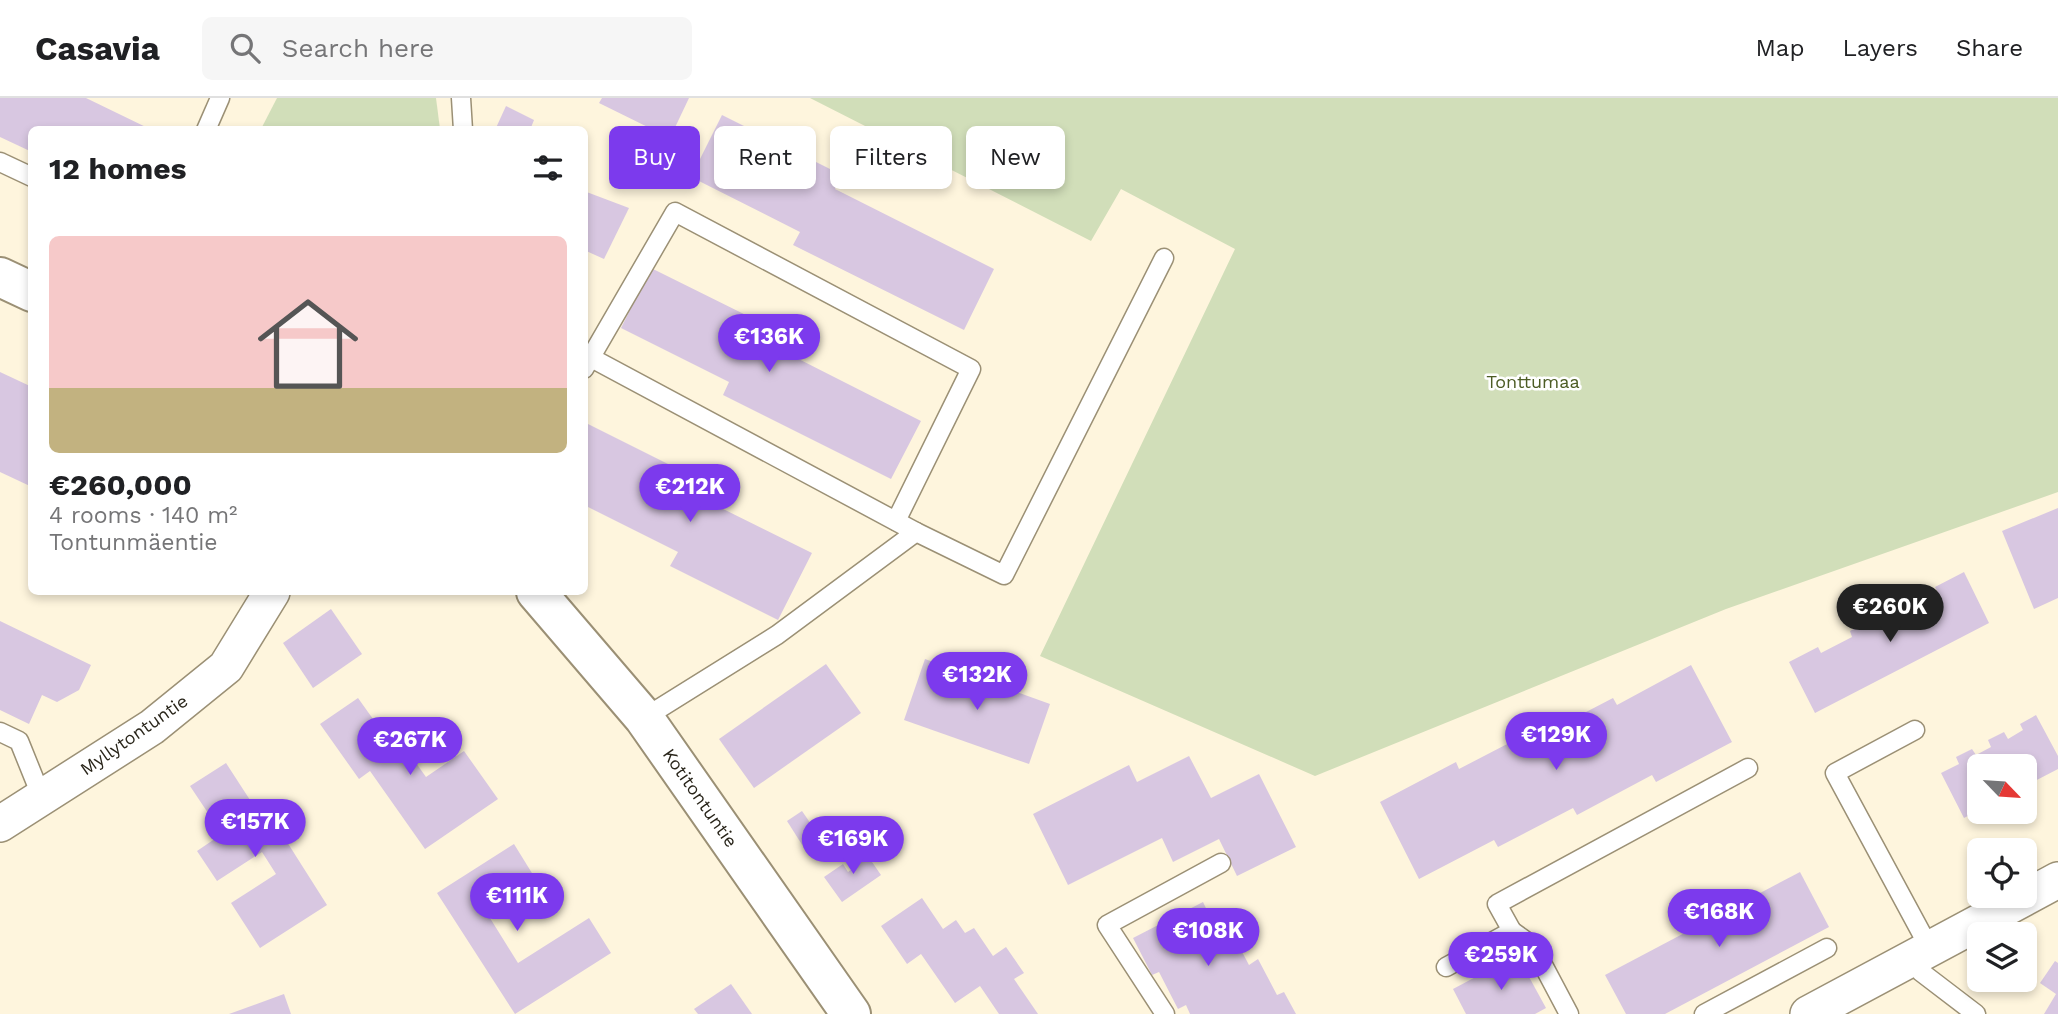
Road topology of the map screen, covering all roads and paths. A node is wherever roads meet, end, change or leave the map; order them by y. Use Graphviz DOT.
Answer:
graph roads {
  1 [pos="220,98"];
  2 [pos="461,98"];
  3 [pos="207,126"];
  4 [pos="463,126"];
  5 [pos="0,162"];
  6 [pos="28,175"];
  7 [pos="1164,258"];
  8 [pos="0,277"];
  9 [pos="28,290"];
  10 [pos="588,358"];
  11 [pos="588,361"];
  12 [pos="896,521"];
  13 [pos="916,532"];
  14 [pos="270,595"];
  15 [pos="539,595"];
  16 [pos="644,718"];
  17 [pos="1915,730"];
  18 [pos="0,732"];
  19 [pos="1748,768"];
  20 [pos="42,798"];
  21 [pos="0,824"];
  22 [pos="1222,863"];
  23 [pos="2058,880"];
  24 [pos="1512,931"];
  25 [pos="1827,947"];
  26 [pos="1921,954"];
  27 [pos="1446,967"];
  28 [pos="850,1014"];
  29 [pos="1165,1014"];
  30 [pos="1569,1014"];
  31 [pos="1704,1014"];
  32 [pos="1808,1014"];
  33 [pos="1976,1014"];
  1 -- 3 [label="lane"];
  2 -- 4 [label="lane"];
  5 -- 6 [label="lane"];
  7 -- 13 [label="lane"];
  8 -- 9 [label="street"];
  10 -- 12 [label="lane"];
  11 -- 12 [label="lane"];
  12 -- 13 [label="lane"];
  13 -- 16 [label="lane"];
  14 -- 20 [label="street, Myllytontuntie"];
  15 -- 16 [label="street, Kotitontuntie"];
  16 -- 28 [label="street, Kotitontuntie"];
  17 -- 26 [label="lane"];
  18 -- 20 [label="lane"];
  19 -- 24 [label="lane"];
  20 -- 21 [label="street, Myllytontuntie"];
  22 -- 29 [label="lane"];
  23 -- 26 [label="street"];
  24 -- 27 [label="lane"];
  24 -- 30 [label="lane"];
  25 -- 31 [label="lane"];
  26 -- 32 [label="street"];
  26 -- 33 [label="lane"];
}
